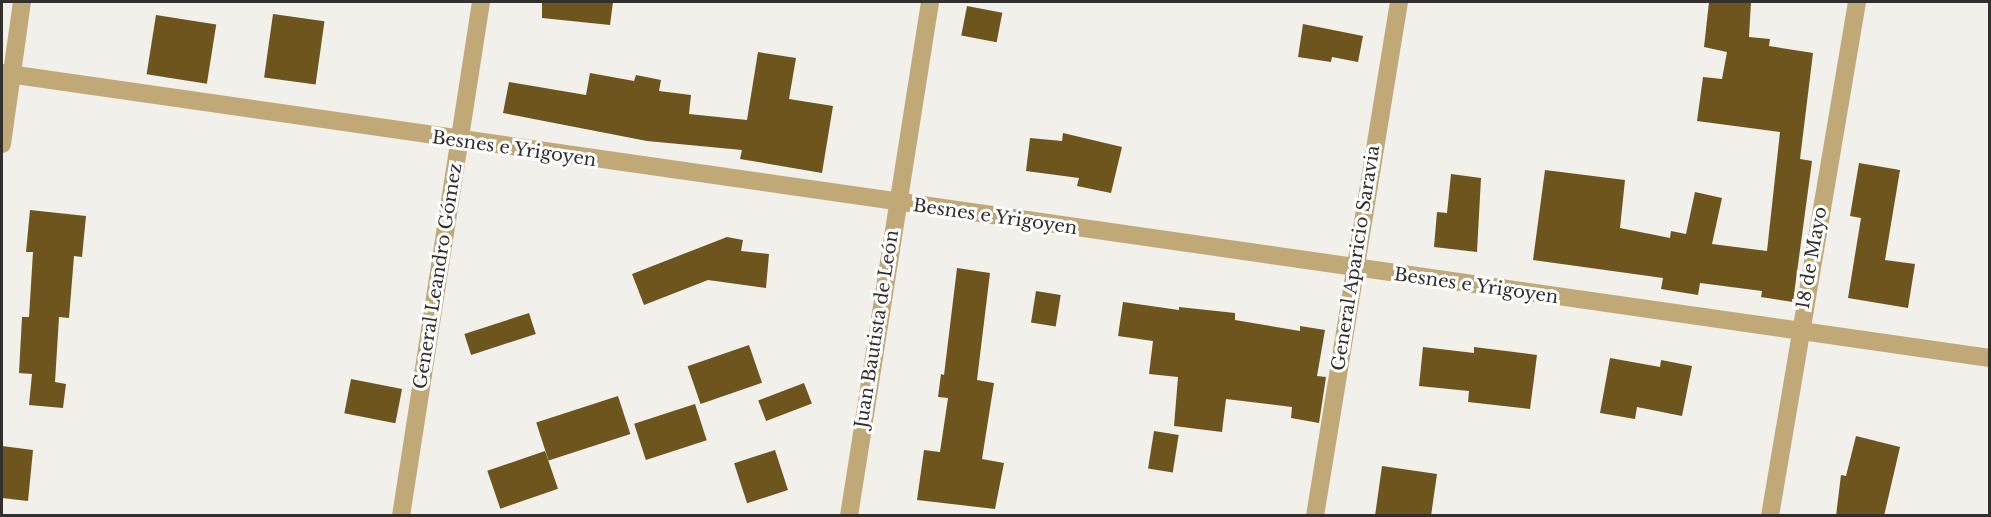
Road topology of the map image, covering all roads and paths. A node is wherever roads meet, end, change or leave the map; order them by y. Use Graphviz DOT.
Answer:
graph roads {
  1 [pos="22,2"];
  2 [pos="481,2"];
  3 [pos="930,2"];
  4 [pos="1399,2"];
  5 [pos="1857,2"];
  6 [pos="7,73"];
  7 [pos="459,141"];
  8 [pos="2,144"];
  9 [pos="897,203"];
  10 [pos="1354,269"];
  11 [pos="1799,331"];
  12 [pos="1989,358"];
  13 [pos="401,516"];
  14 [pos="849,516"];
  15 [pos="1315,516"];
  16 [pos="1770,516"];
  1 -- 6 [label="street"];
  2 -- 7 [label="street, General Leandro Gómez"];
  3 -- 9 [label="street, Juan Bautista de León"];
  4 -- 10 [label="street, General Aparicio Saravia"];
  5 -- 11 [label="street, 18 de Mayo"];
  6 -- 7 [label="street, Besnes e Yrigoyen"];
  6 -- 8 [label="street"];
  7 -- 9 [label="street, Besnes e Yrigoyen"];
  7 -- 13 [label="street, General Leandro Gómez"];
  9 -- 10 [label="street, Besnes e Yrigoyen"];
  9 -- 14 [label="street, Juan Bautista de León"];
  10 -- 11 [label="street, Besnes e Yrigoyen"];
  10 -- 15 [label="street, General Aparicio Saravia"];
  11 -- 12 [label="street, Besnes e Yrigoyen"];
  11 -- 16 [label="street, 18 de Mayo"];
}
